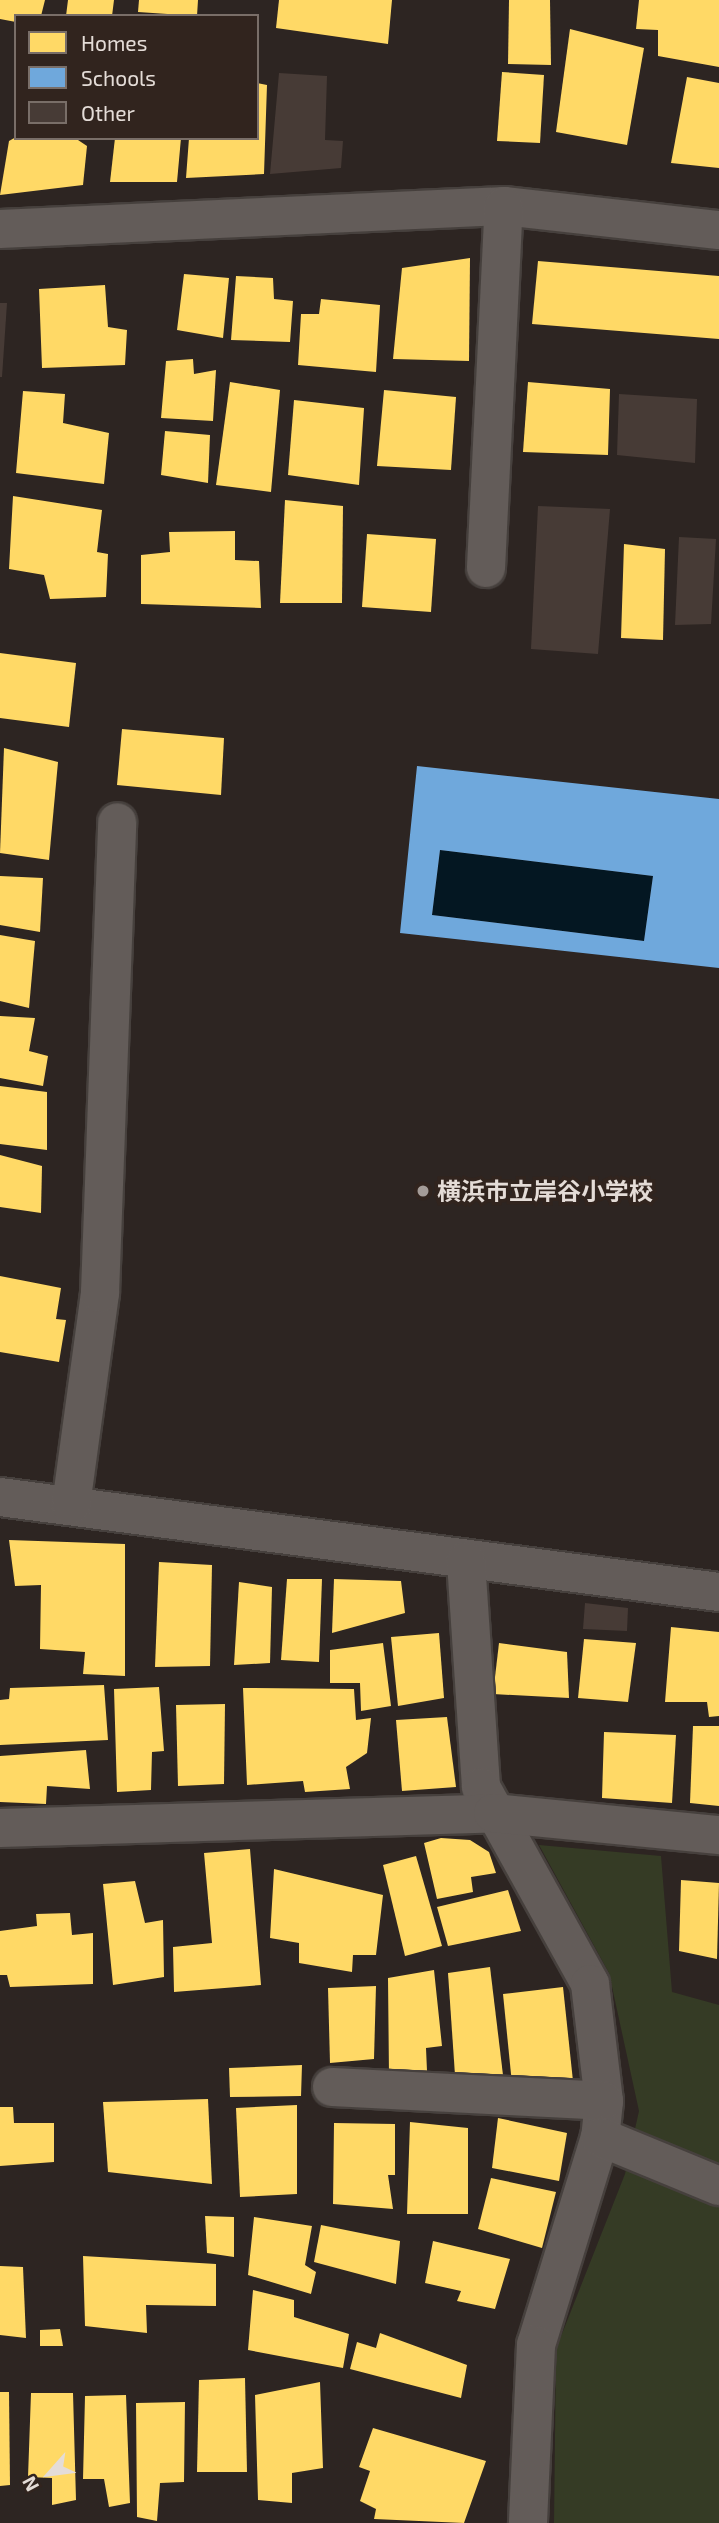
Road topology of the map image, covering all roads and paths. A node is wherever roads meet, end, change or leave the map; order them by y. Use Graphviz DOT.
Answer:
graph roads {
  1 [pos="504,206"];
  2 [pos="0,229"];
  3 [pos="719,230"];
  4 [pos="486,568"];
  5 [pos="117,822"];
  6 [pos="0,1497"];
  7 [pos="71,1505"];
  8 [pos="466,1561"];
  9 [pos="719,1592"];
  10 [pos="493,1813"];
  11 [pos="0,1828"];
  12 [pos="719,1835"];
  13 [pos="332,2087"];
  14 [pos="602,2119"];
  15 [pos="719,2186"];
  16 [pos="528,2523"];
  1 -- 2 [label="street"];
  1 -- 3 [label="street"];
  1 -- 4 [label="street"];
  5 -- 7 [label="street"];
  6 -- 7 [label="street"];
  7 -- 8 [label="street"];
  8 -- 9 [label="street"];
  8 -- 10 [label="street"];
  10 -- 11 [label="street"];
  10 -- 12 [label="street"];
  10 -- 14 [label="street"];
  13 -- 14 [label="street"];
  14 -- 15 [label="street"];
  14 -- 16 [label="street"];
}
